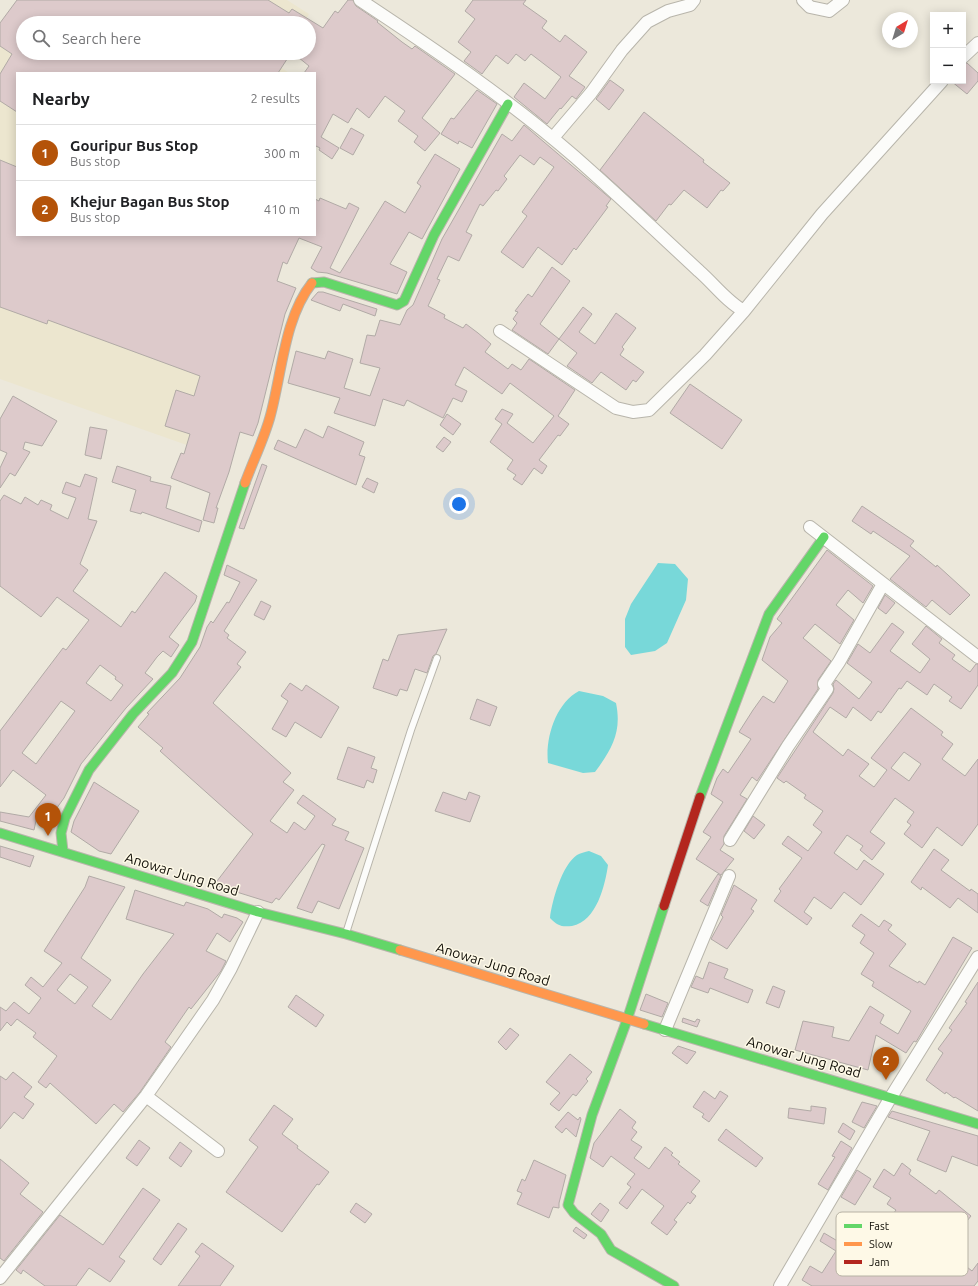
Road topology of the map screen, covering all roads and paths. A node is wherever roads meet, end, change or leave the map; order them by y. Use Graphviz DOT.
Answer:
graph roads {
  1 [pos="360,0"];
  2 [pos="694,0"];
  3 [pos="803,0"];
  4 [pos="844,0"];
  5 [pos="978,43"];
  6 [pos="966,54"];
  7 [pos="939,84"];
  8 [pos="508,104"];
  9 [pos="557,133"];
  10 [pos="744,311"];
  11 [pos="500,331"];
  12 [pos="810,527"];
  13 [pos="824,537"];
  14 [pos="883,584"];
  15 [pos="978,657"];
  16 [pos="437,658"];
  17 [pos="0,833"];
  18 [pos="730,840"];
  19 [pos="63,851"];
  20 [pos="729,876"];
  21 [pos="258,912"];
  22 [pos="346,934"];
  23 [pos="978,957"];
  24 [pos="628,1020"];
  25 [pos="665,1030"];
  26 [pos="146,1096"];
  27 [pos="891,1097"];
  28 [pos="978,1124"];
  29 [pos="218,1151"];
  30 [pos="0,1278"];
  31 [pos="674,1286"];
  32 [pos="780,1286"];
  1 -- 8 [label="street"];
  2 -- 9 [label="street"];
  3 -- 4 [label="street"];
  5 -- 6 [label="street"];
  7 -- 10 [label="street"];
  8 -- 10 [label="street"];
  8 -- 19 [label="main road"];
  10 -- 11 [label="street"];
  12 -- 13 [label="street"];
  13 -- 14 [label="street"];
  13 -- 24 [label="main road"];
  14 -- 15 [label="street"];
  14 -- 18 [label="street"];
  16 -- 22 [label="lane"];
  17 -- 19 [label="main road, Anowar Jung Road"];
  19 -- 21 [label="main road, Anowar Jung Road"];
  20 -- 25 [label="street"];
  21 -- 22 [label="main road, Anowar Jung Road"];
  21 -- 26 [label="street"];
  22 -- 24 [label="main road, Anowar Jung Road"];
  23 -- 27 [label="street"];
  24 -- 25 [label="main road, Anowar Jung Road"];
  24 -- 31 [label="main road"];
  25 -- 27 [label="main road, Anowar Jung Road"];
  26 -- 29 [label="street"];
  26 -- 30 [label="street"];
  27 -- 28 [label="main road, Anowar Jung Road"];
  27 -- 32 [label="street"];
}
